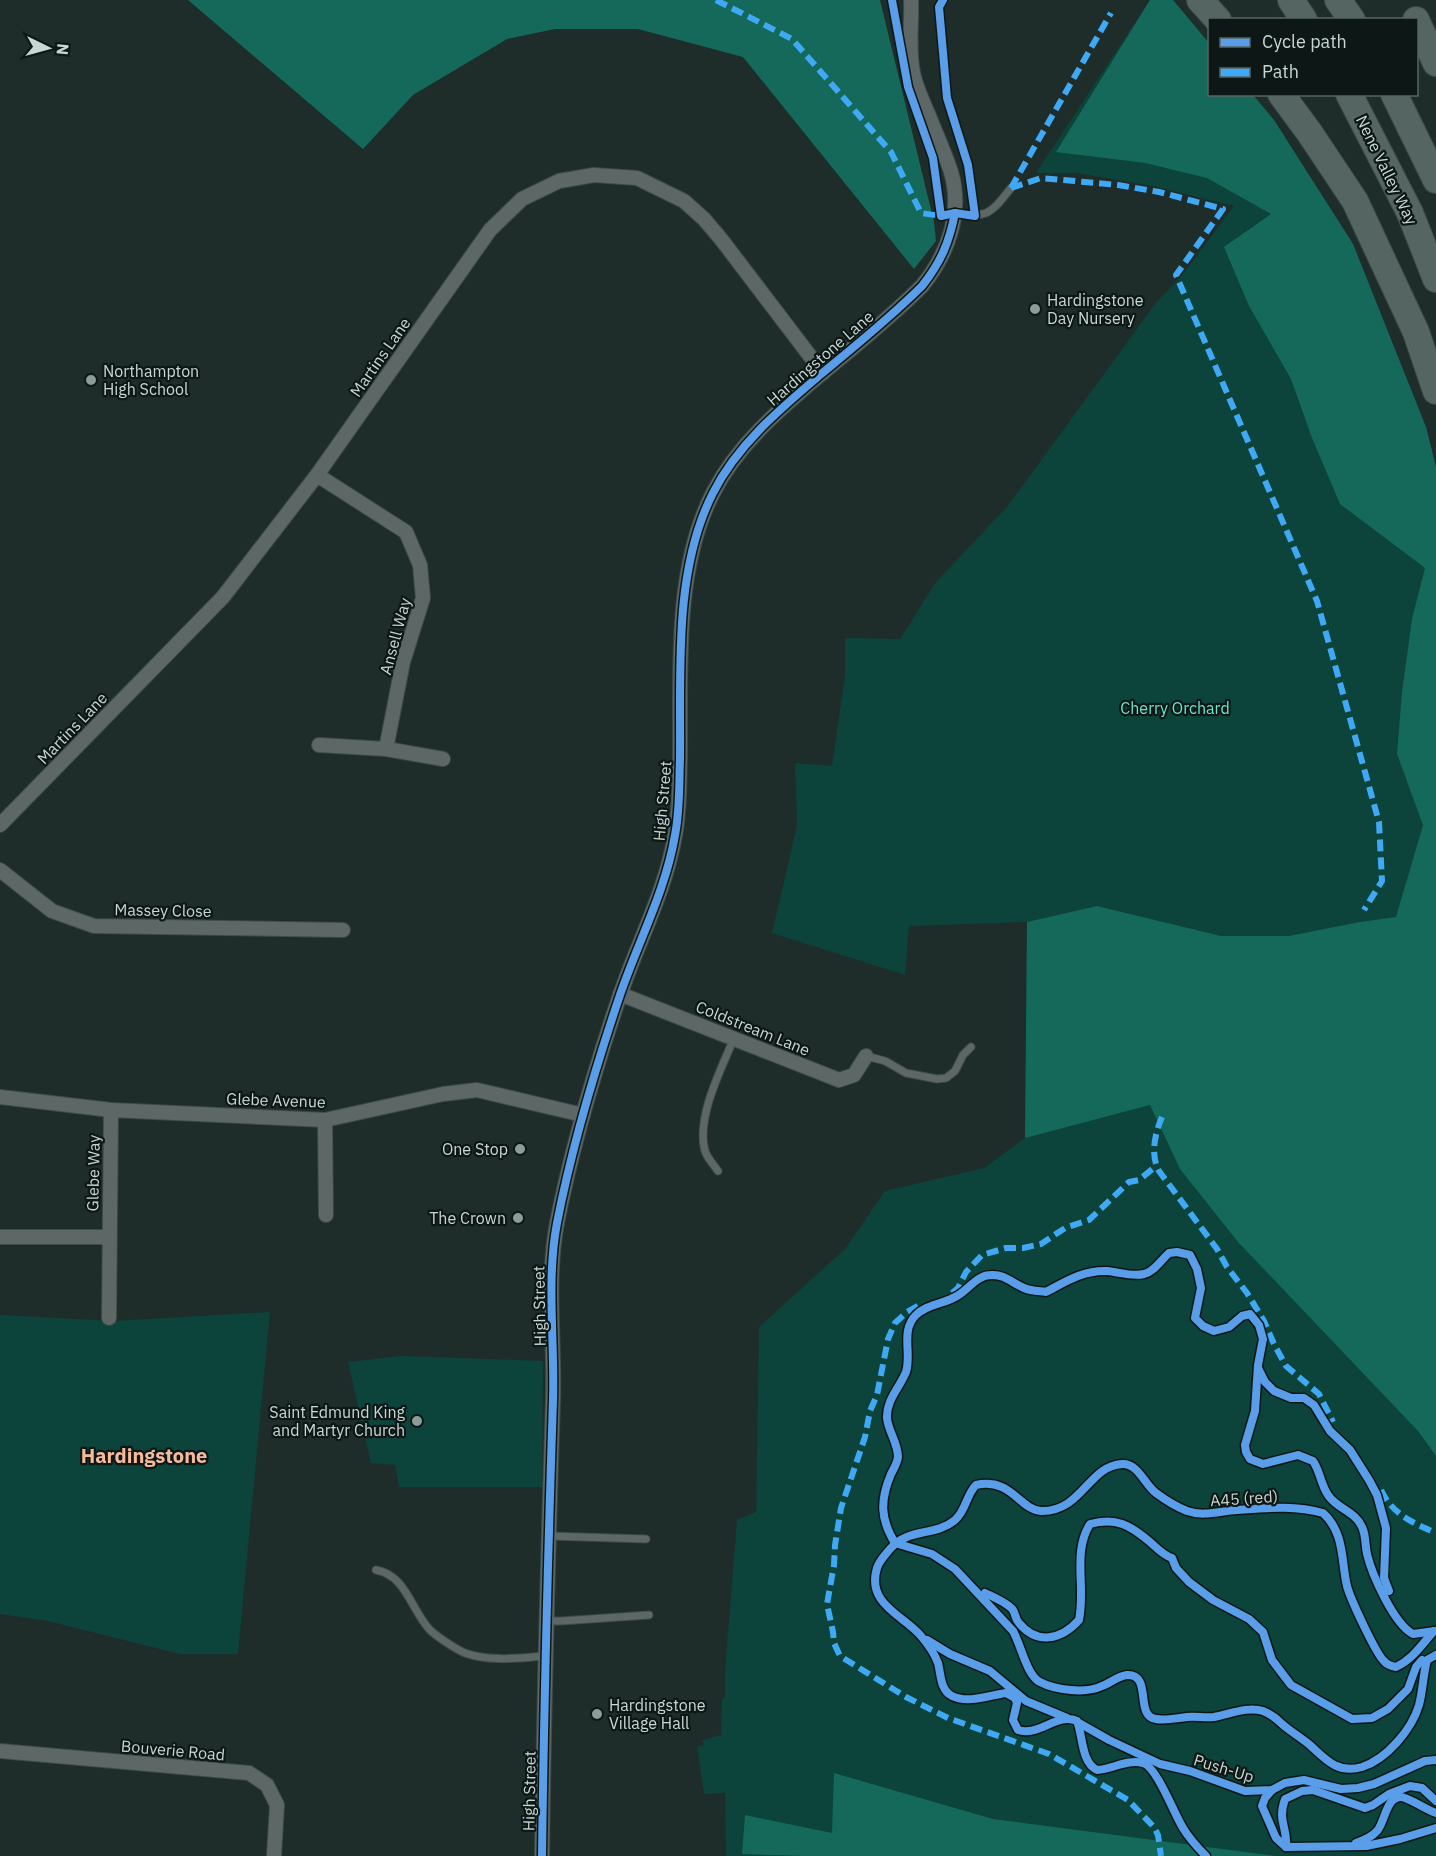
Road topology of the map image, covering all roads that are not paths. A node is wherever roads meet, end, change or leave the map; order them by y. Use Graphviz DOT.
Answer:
graph roads {
  1 [pos="1200,0"];
  2 [pos="1338,0"];
  3 [pos="1407,0"];
  4 [pos="912,2"];
  5 [pos="1216,18"];
  6 [pos="1351,18"];
  7 [pos="1415,18"];
  8 [pos="1418,24"];
  9 [pos="1436,63"];
  10 [pos="1282,96"];
  11 [pos="1350,96"];
  12 [pos="1395,96"];
  13 [pos="1436,180"];
  14 [pos="1011,188"];
  15 [pos="955,213"];
  16 [pos="1436,279"];
  17 [pos="823,374"];
  18 [pos="1436,391"];
  19 [pos="317,475"];
  20 [pos="680,738"];
  21 [pos="319,745"];
  22 [pos="386,748"];
  23 [pos="442,759"];
  24 [pos="0,825"];
  25 [pos="0,870"];
  26 [pos="343,930"];
  27 [pos="620,994"];
  28 [pos="734,1038"];
  29 [pos="971,1047"];
  30 [pos="866,1056"];
  31 [pos="0,1097"];
  32 [pos="111,1110"];
  33 [pos="583,1115"];
  34 [pos="325,1120"];
  35 [pos="718,1171"];
  36 [pos="326,1215"];
  37 [pos="0,1237"];
  38 [pos="108,1237"];
  39 [pos="109,1318"];
  40 [pos="549,1536"];
  41 [pos="646,1539"];
  42 [pos="376,1570"];
  43 [pos="649,1615"];
  44 [pos="546,1621"];
  45 [pos="544,1656"];
  46 [pos="0,1751"];
  47 [pos="273,1856"];
  48 [pos="542,1856"];
  1 -- 5 [label="highway"];
  2 -- 6 [label="highway"];
  3 -- 7 [label="highway"];
  4 -- 15 [label="street, Hardingstone Lane"];
  8 -- 9 [label="highway"];
  10 -- 18 [label="highway"];
  11 -- 16 [label="highway, Nene Valley Way"];
  12 -- 13 [label="highway"];
  14 -- 15 [label="lane"];
  15 -- 17 [label="street, Hardingstone Lane"];
  17 -- 19 [label="street, Martins Lane"];
  17 -- 20 [label="street, Hardingstone Lane"];
  19 -- 22 [label="street, Ansell Way"];
  19 -- 24 [label="street, Martins Lane"];
  20 -- 27 [label="street, High Street"];
  21 -- 22 [label="street"];
  22 -- 23 [label="street"];
  25 -- 26 [label="street, Massey Close"];
  27 -- 28 [label="street, Coldstream Lane"];
  27 -- 33 [label="street, High Street"];
  28 -- 30 [label="street, Coldstream Lane"];
  28 -- 35 [label="lane"];
  29 -- 30 [label="lane"];
  31 -- 32 [label="street, Glebe Avenue"];
  32 -- 34 [label="street, Glebe Avenue"];
  32 -- 38 [label="street, Glebe Way"];
  33 -- 34 [label="street, Glebe Avenue"];
  33 -- 40 [label="street, High Street"];
  34 -- 36 [label="street"];
  37 -- 38 [label="street"];
  38 -- 39 [label="street, Glebe Way"];
  40 -- 41 [label="lane"];
  40 -- 44 [label="street, High Street"];
  42 -- 45 [label="lane"];
  43 -- 44 [label="lane"];
  44 -- 45 [label="street, High Street"];
  45 -- 48 [label="street, High Street"];
  46 -- 47 [label="street, Bouverie Road"];
}
